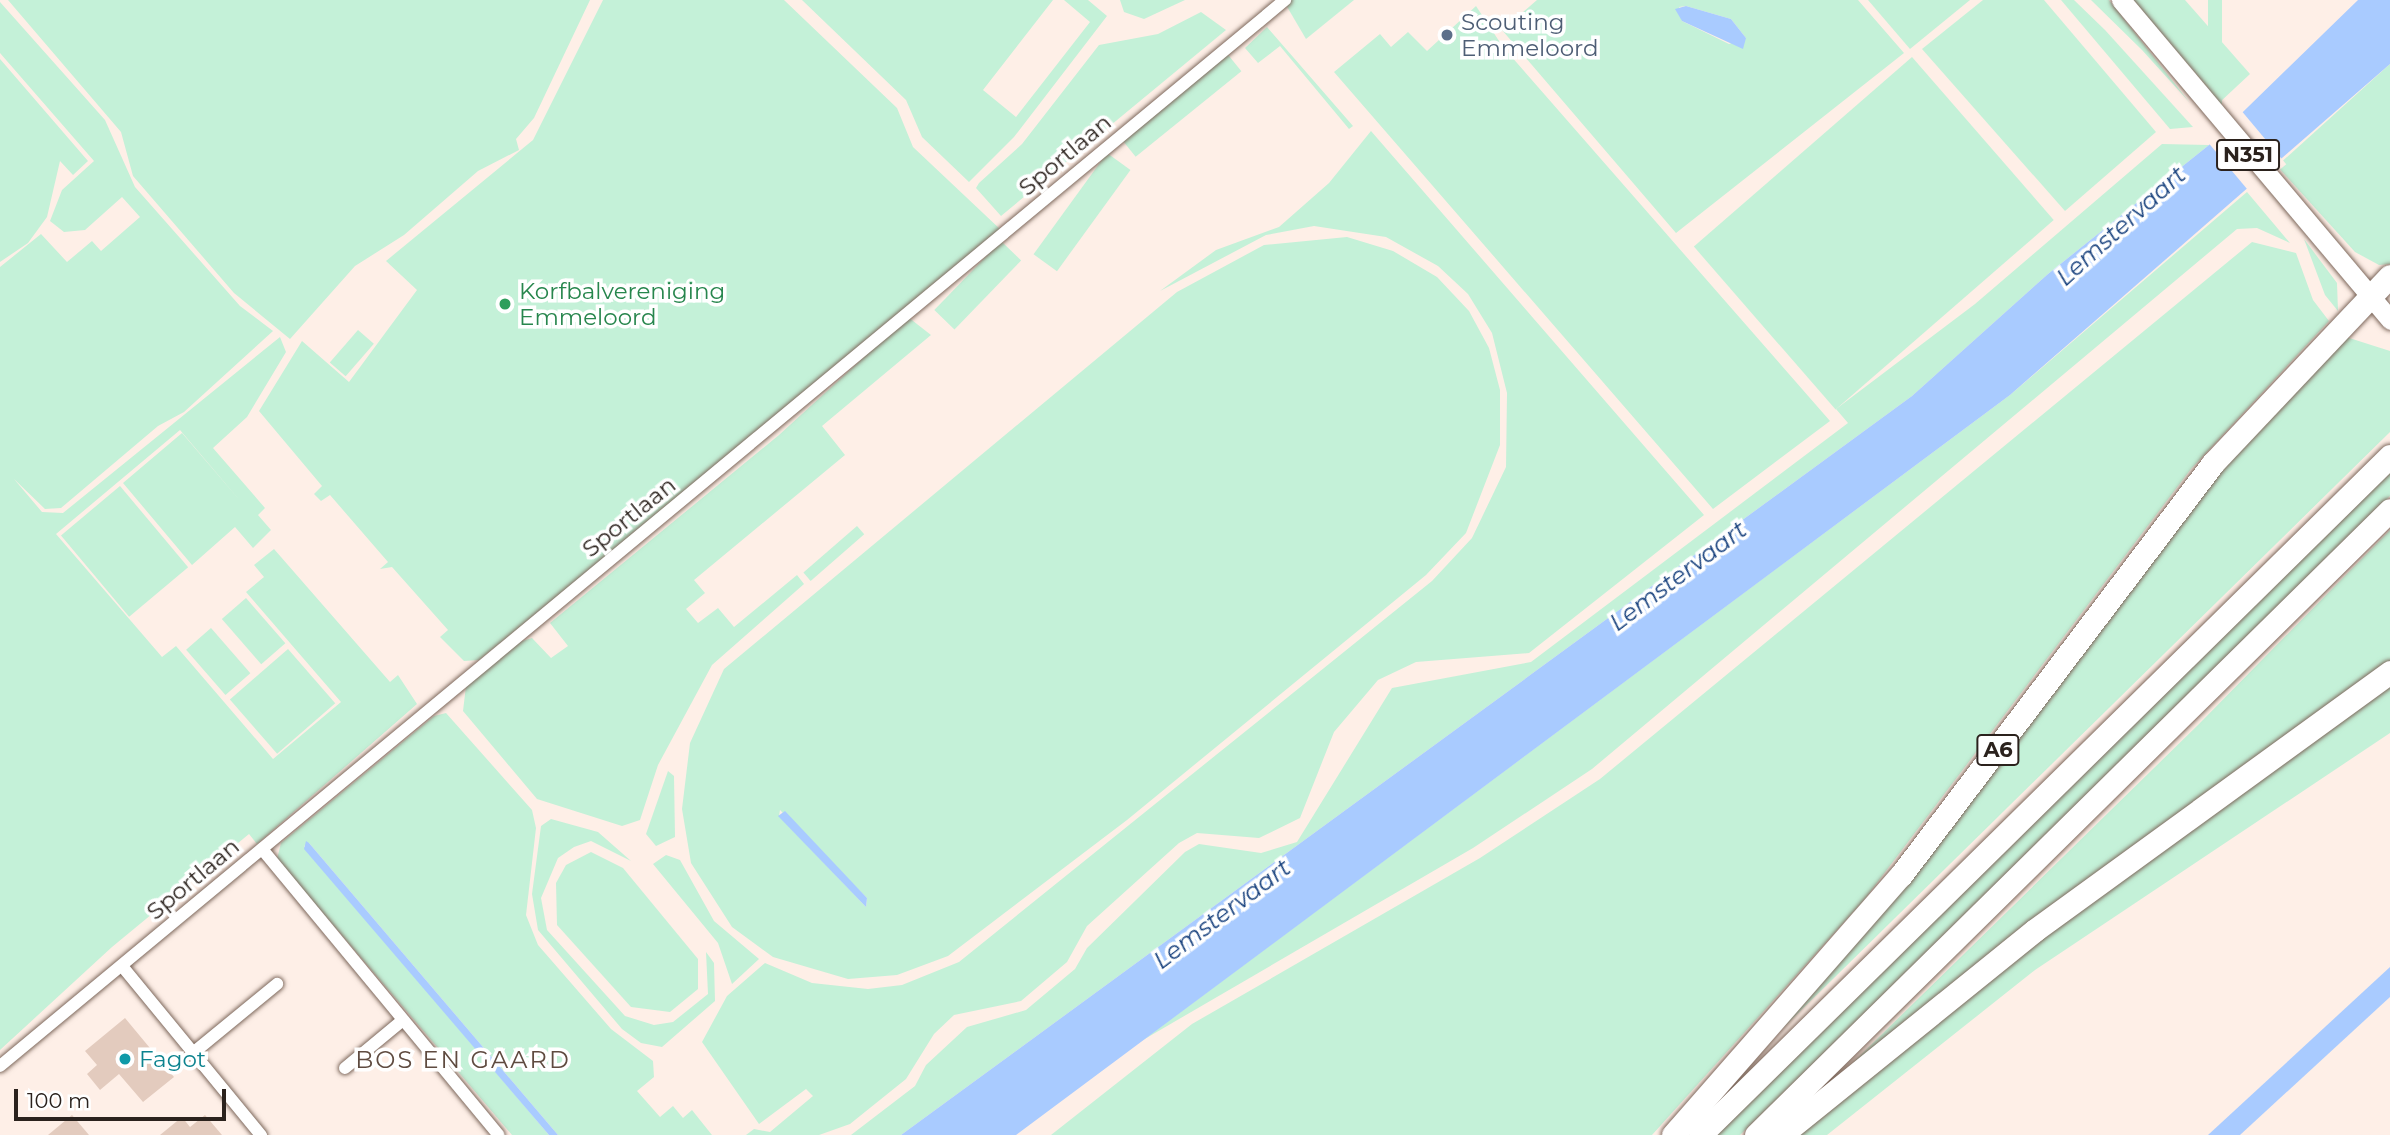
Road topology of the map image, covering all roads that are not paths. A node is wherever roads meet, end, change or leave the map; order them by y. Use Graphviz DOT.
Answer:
graph roads {
  1 [pos="1285,0"];
  2 [pos="2121,0"];
  3 [pos="2382,290"];
  4 [pos="2390,320"];
  5 [pos="2390,456"];
  6 [pos="2390,510"];
  7 [pos="2390,671"];
  8 [pos="262,849"];
  9 [pos="122,966"];
  10 [pos="277,984"];
  11 [pos="403,1020"];
  12 [pos="194,1052"];
  13 [pos="0,1066"];
  14 [pos="345,1068"];
  15 [pos="261,1135"];
  16 [pos="499,1135"];
  17 [pos="1673,1135"];
  18 [pos="1700,1135"];
  19 [pos="1756,1135"];
  20 [pos="1782,1135"];
  1 -- 8 [label="street, Sportlaan"];
  2 -- 3 [label="main road, N351"];
  3 -- 4 [label="main road, N351"];
  3 -- 17 [label="highway, A6"];
  5 -- 18 [label="highway"];
  6 -- 19 [label="highway"];
  7 -- 20 [label="highway"];
  8 -- 9 [label="street, Sportlaan"];
  8 -- 11 [label="street"];
  9 -- 12 [label="street"];
  9 -- 13 [label="street, Sportlaan"];
  10 -- 12 [label="street"];
  11 -- 14 [label="street"];
  11 -- 16 [label="street"];
  12 -- 15 [label="street"];
}
